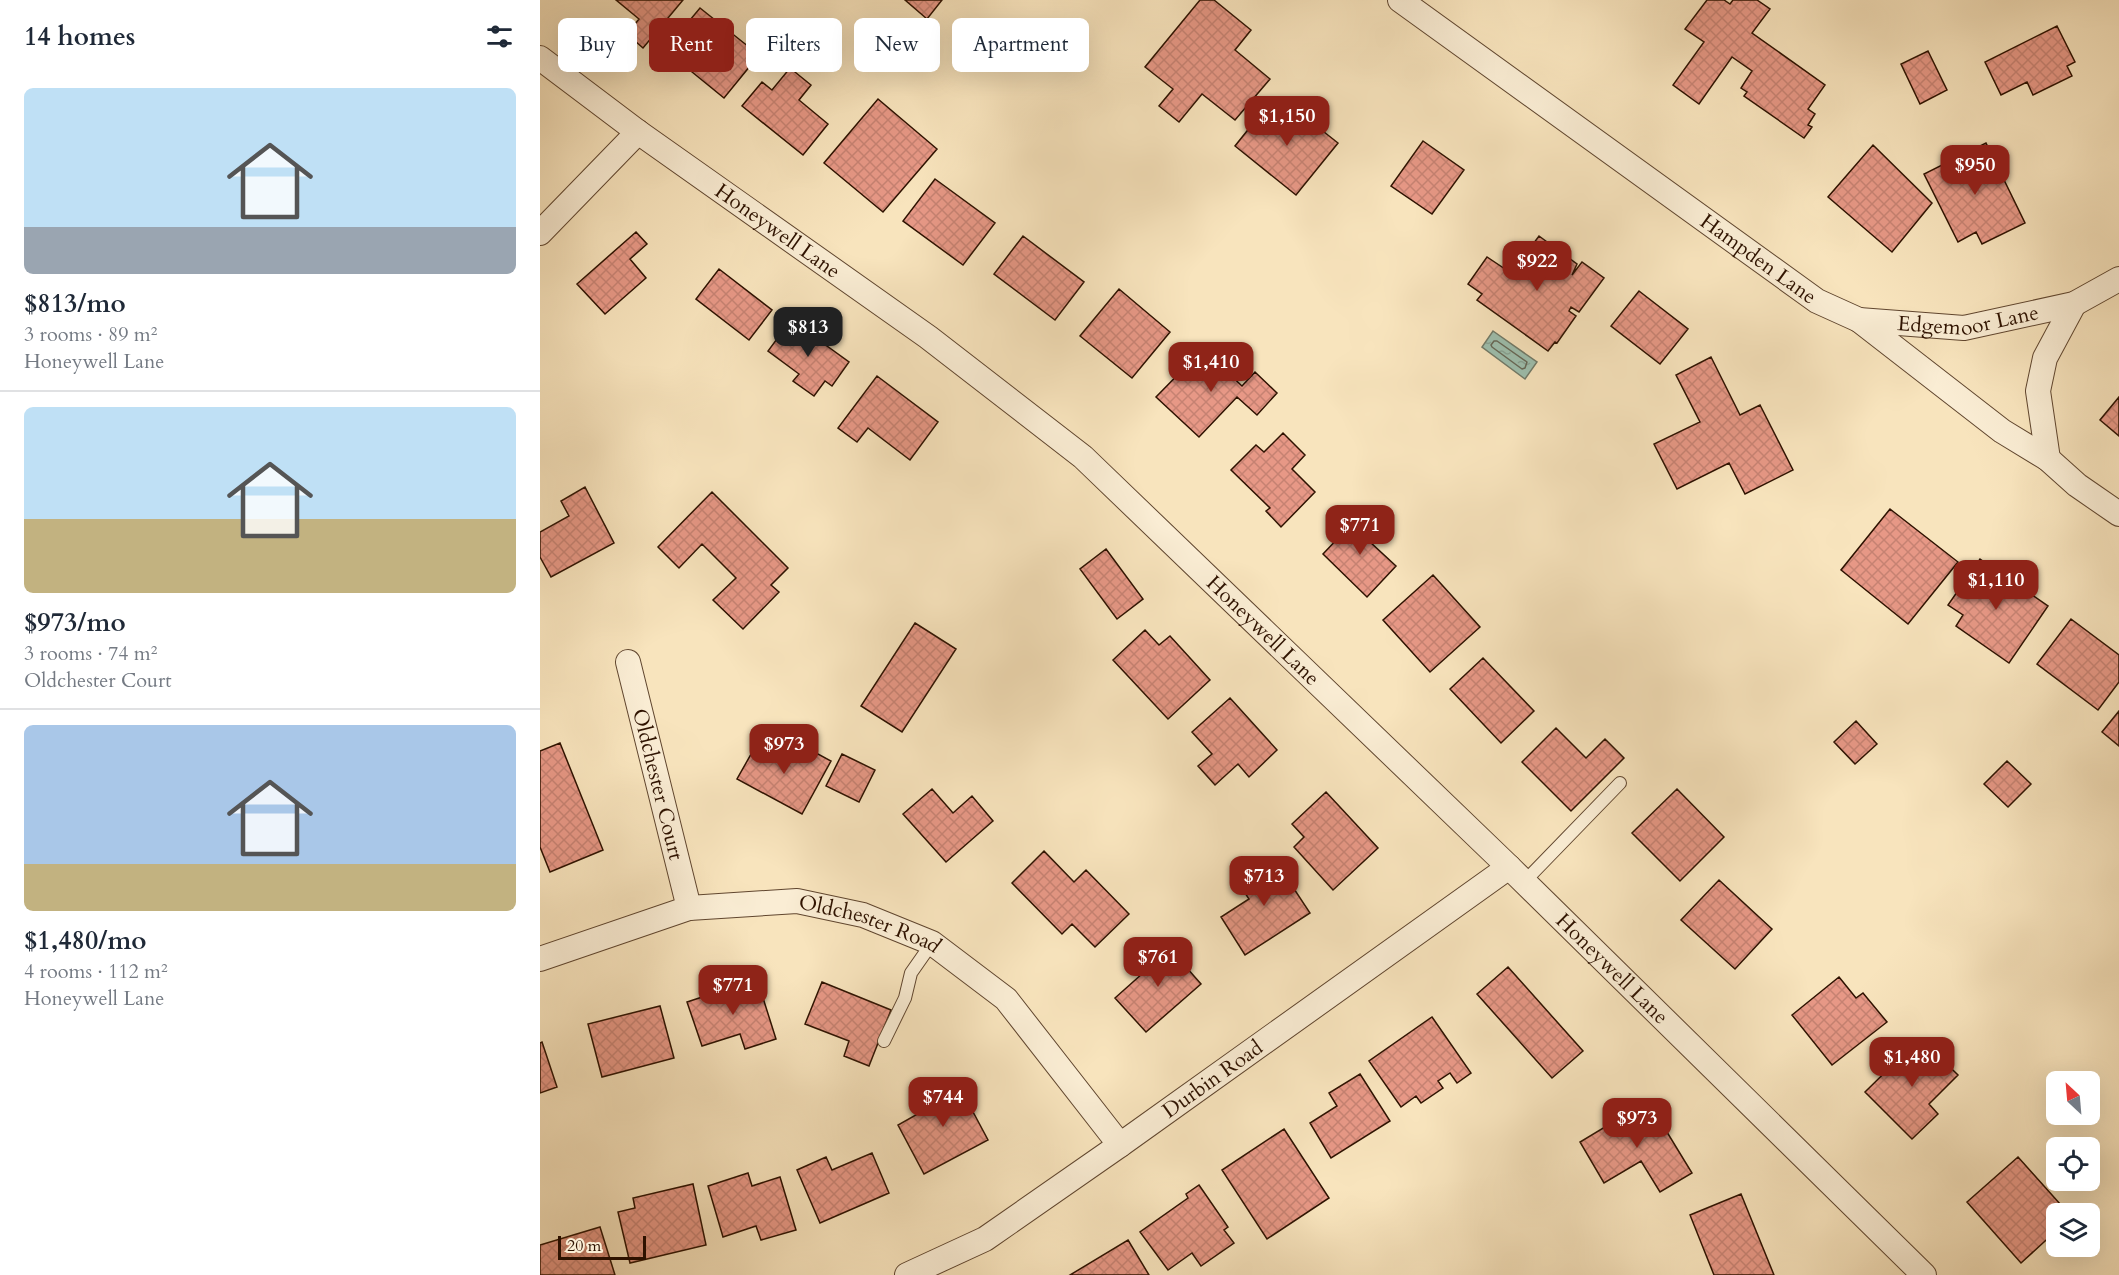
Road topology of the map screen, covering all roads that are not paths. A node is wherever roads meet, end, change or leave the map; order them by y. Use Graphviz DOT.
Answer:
graph roads {
  1 [pos="1401,0"];
  2 [pos="540,58"];
  3 [pos="638,132"];
  4 [pos="540,233"];
  5 [pos="2119,279"];
  6 [pos="2074,304"];
  7 [pos="1859,320"];
  8 [pos="2048,459"];
  9 [pos="2119,514"];
  10 [pos="628,662"];
  11 [pos="1620,783"];
  12 [pos="1516,875"];
  13 [pos="689,908"];
  14 [pos="932,943"];
  15 [pos="540,959"];
  16 [pos="884,1041"];
  17 [pos="1119,1145"];
  18 [pos="1911,1271"];
  19 [pos="907,1275"];
  1 -- 7 [label="street, Hampden Lane"];
  2 -- 3 [label="street, Honeywell Lane"];
  3 -- 4 [label="street"];
  3 -- 12 [label="street, Honeywell Lane"];
  5 -- 6 [label="street, Edgemoor Lane"];
  6 -- 7 [label="street, Edgemoor Lane"];
  6 -- 8 [label="street, Edgemoor Lane"];
  7 -- 8 [label="street, Hampden Lane"];
  8 -- 9 [label="street, Hampden Lane"];
  10 -- 13 [label="street, Oldchester Court"];
  11 -- 12 [label="lane"];
  12 -- 17 [label="street, Durbin Road"];
  12 -- 18 [label="street, Honeywell Lane"];
  13 -- 14 [label="street, Oldchester Road"];
  13 -- 15 [label="street, Oldchester Road"];
  14 -- 16 [label="lane"];
  14 -- 17 [label="street, Oldchester Road"];
  17 -- 19 [label="street, Durbin Road"];
}
